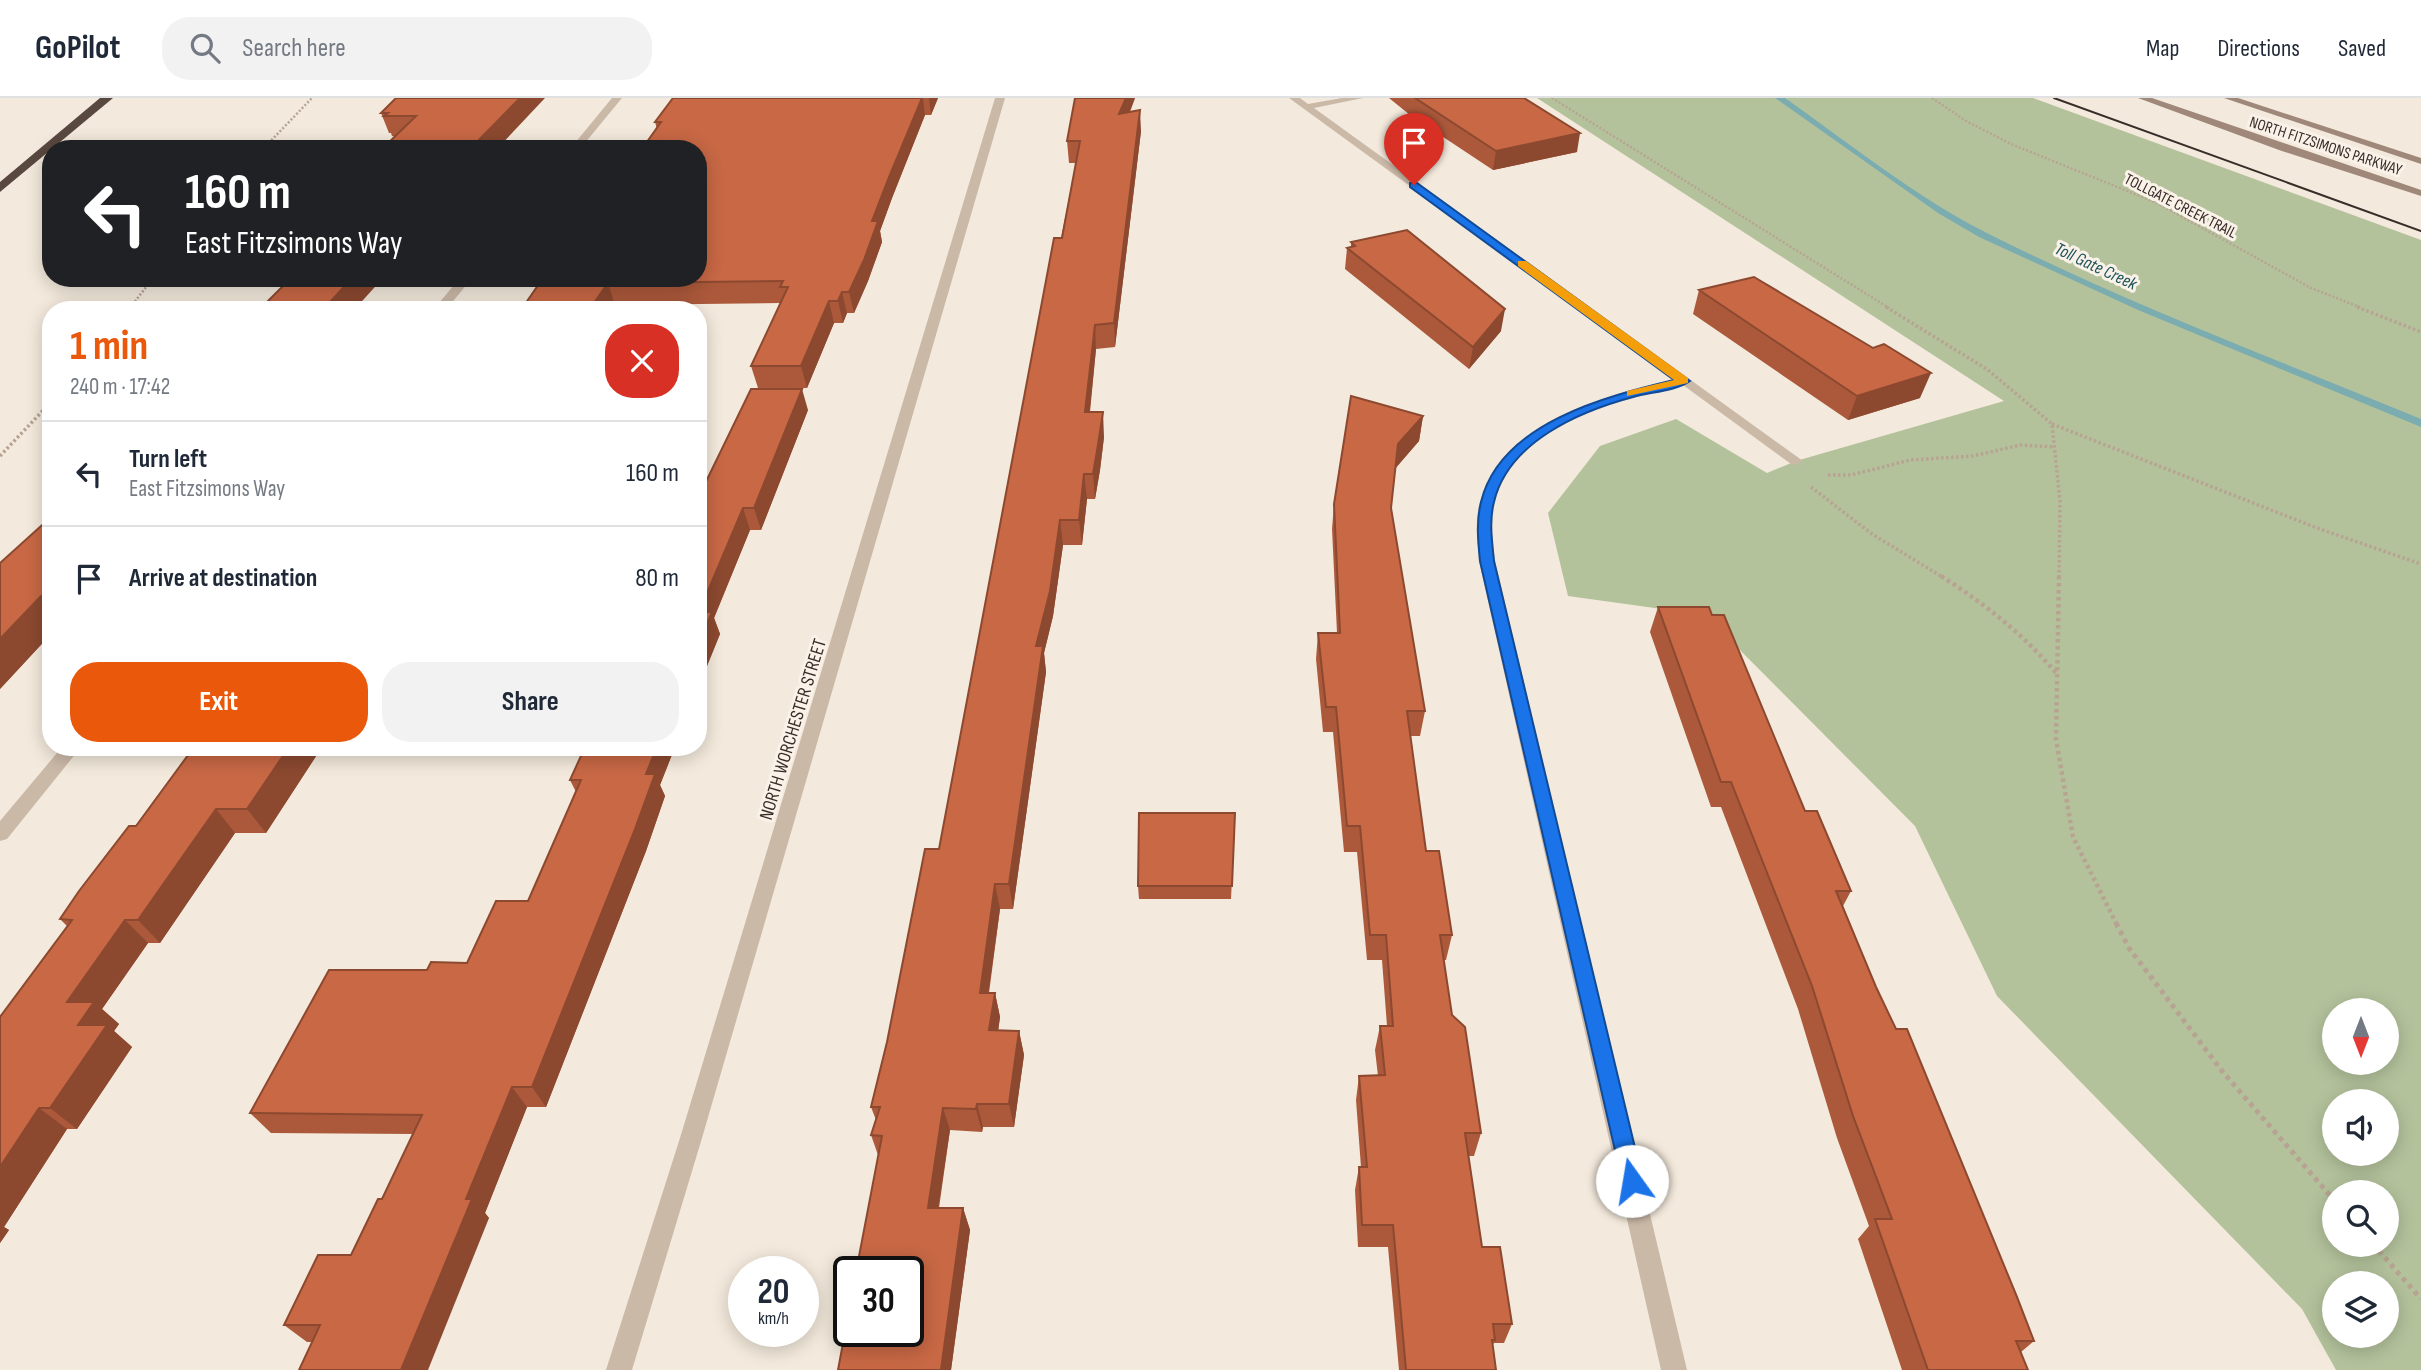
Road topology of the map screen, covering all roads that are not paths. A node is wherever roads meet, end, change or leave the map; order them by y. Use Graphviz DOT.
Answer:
graph roads {
  1 [pos="107,98"];
  2 [pos="617,98"];
  3 [pos="1000,98"];
  4 [pos="1294,98"];
  5 [pos="1358,98"];
  6 [pos="2143,98"];
  7 [pos="2229,98"];
  8 [pos="1306,107"];
  9 [pos="57,140"];
  10 [pos="582,140"];
  11 [pos="42,153"];
  12 [pos="2421,162"];
  13 [pos="0,188"];
  14 [pos="2421,193"];
  15 [pos="458,287"];
  16 [pos="447,301"];
  17 [pos="1684,381"];
  18 [pos="1793,463"];
  19 [pos="65,756"];
  20 [pos="0,834"];
  21 [pos="619,1370"];
  22 [pos="1674,1370"];
  1 -- 9 [label="highway"];
  2 -- 10 [label="street"];
  3 -- 21 [label="street, NORTH WORCHESTER STREET"];
  4 -- 8 [label="street"];
  5 -- 8 [label="street"];
  6 -- 14 [label="main road, NORTH FITZSIMONS PARKWAY"];
  7 -- 12 [label="main road, NORTH FITZSIMONS PARKWAY"];
  8 -- 17 [label="street"];
  11 -- 13 [label="highway"];
  15 -- 16 [label="street"];
  17 -- 18 [label="street"];
  17 -- 22 [label="street"];
  19 -- 20 [label="street"];
}
